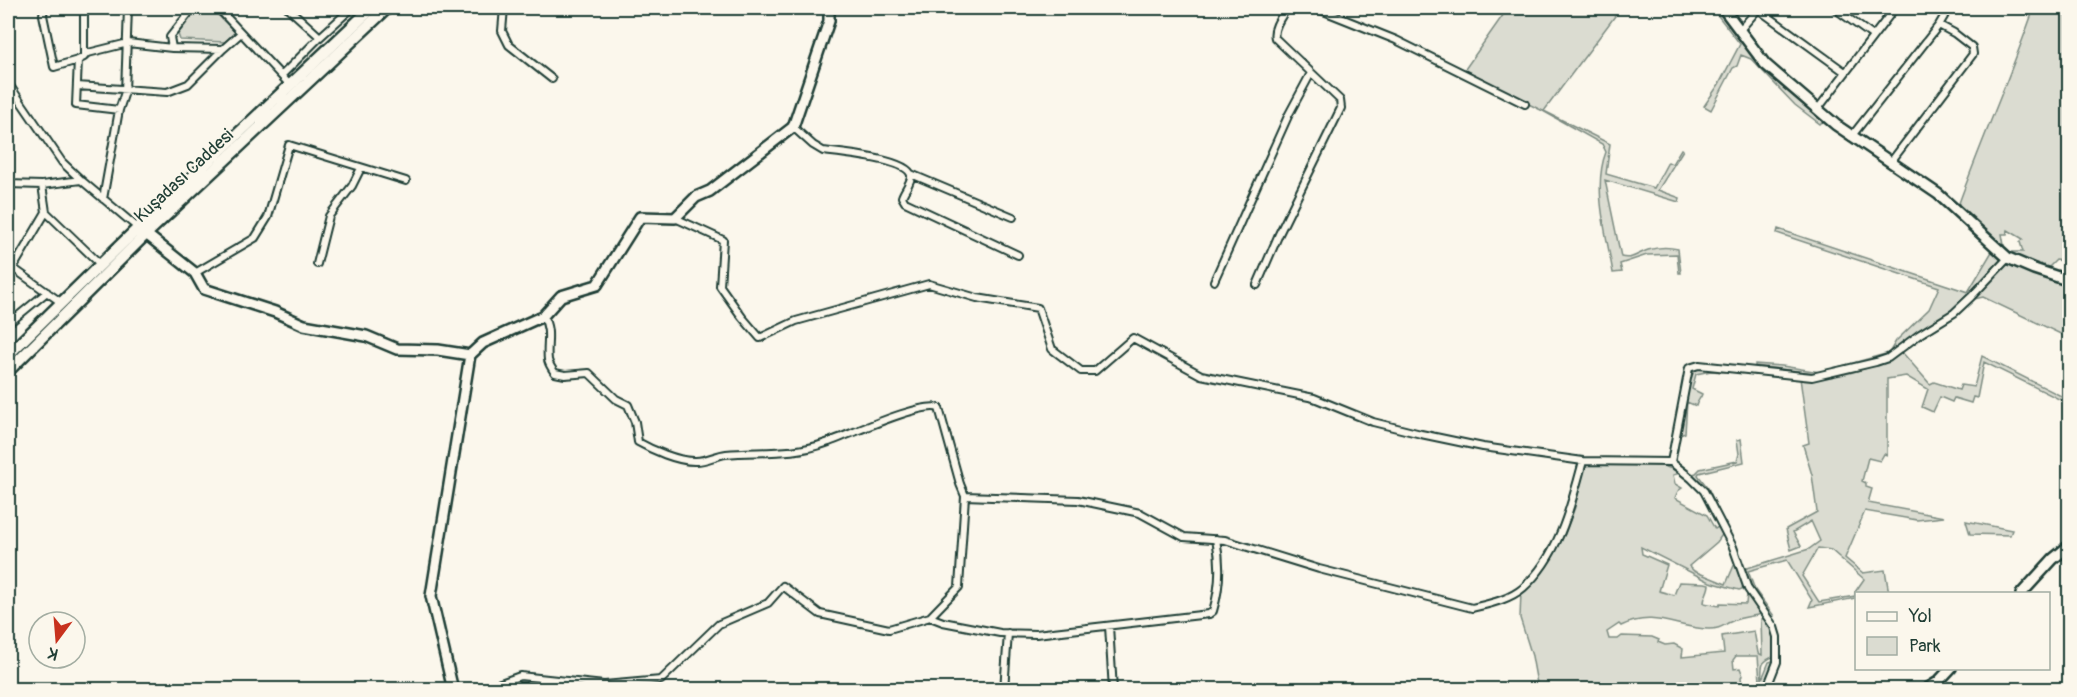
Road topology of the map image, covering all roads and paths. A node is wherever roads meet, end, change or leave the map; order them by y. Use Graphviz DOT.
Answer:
graph roads {
  1 [pos="44,8"];
  2 [pos="84,8"];
  3 [pos="128,8"];
  4 [pos="193,8"];
  5 [pos="218,8"];
  6 [pos="288,8"];
  7 [pos="352,8"];
  8 [pos="372,8"];
  9 [pos="387,8"];
  10 [pos="504,8"];
  11 [pos="829,8"];
  12 [pos="1287,8"];
  13 [pos="1316,8"];
  14 [pos="1723,8"];
  15 [pos="1759,8"];
  16 [pos="1834,8"];
  17 [pos="1895,8"];
  18 [pos="1949,8"];
  19 [pos="1939,25"];
  20 [pos="1740,31"];
  21 [pos="241,33"];
  22 [pos="1873,36"];
  23 [pos="320,37"];
  24 [pos="128,43"];
  25 [pos="172,48"];
  26 [pos="223,49"];
  27 [pos="81,57"];
  28 [pos="1845,72"];
  29 [pos="1311,73"];
  30 [pos="552,79"];
  31 [pos="285,80"];
  32 [pos="8,83"];
  33 [pos="77,86"];
  34 [pos="125,90"];
  35 [pos="1525,105"];
  36 [pos="119,110"];
  37 [pos="1817,110"];
  38 [pos="793,127"];
  39 [pos="1851,137"];
  40 [pos="1890,163"];
  41 [pos="361,168"];
  42 [pos="911,174"];
  43 [pos="81,180"];
  44 [pos="406,181"];
  45 [pos="8,184"];
  46 [pos="42,185"];
  47 [pos="103,199"];
  48 [pos="46,212"];
  49 [pos="1013,217"];
  50 [pos="675,218"];
  51 [pos="142,231"];
  52 [pos="1018,255"];
  53 [pos="2008,258"];
  54 [pos="9,263"];
  55 [pos="100,264"];
  56 [pos="317,264"];
  57 [pos="195,273"];
  58 [pos="2070,281"];
  59 [pos="1214,282"];
  60 [pos="1257,285"];
  61 [pos="47,292"];
  62 [pos="62,303"];
  63 [pos="543,316"];
  64 [pos="8,318"];
  65 [pos="8,355"];
  66 [pos="470,355"];
  67 [pos="8,371"];
  68 [pos="1583,461"];
  69 [pos="1671,462"];
  70 [pos="965,496"];
  71 [pos="1216,539"];
  72 [pos="2070,545"];
  73 [pos="2022,592"];
  74 [pos="930,617"];
  75 [pos="1109,626"];
  76 [pos="1008,633"];
  77 [pos="1950,670"];
  78 [pos="453,690"];
  79 [pos="481,690"];
  80 [pos="1004,690"];
  81 [pos="1113,690"];
  82 [pos="1766,690"];
  83 [pos="1925,690"];
  1 -- 27 [label="street"];
  2 -- 27 [label="street"];
  3 -- 24 [label="street"];
  4 -- 25 [label="street"];
  5 -- 21 [label="street"];
  6 -- 23 [label="street"];
  7 -- 23 [label="street"];
  8 -- 31 [label="main road, Kuşadası Caddesi"];
  9 -- 51 [label="main road, Kuşadası Caddesi"];
  10 -- 30 [label="street"];
  11 -- 38 [label="street"];
  12 -- 29 [label="street"];
  13 -- 35 [label="street"];
  14 -- 20 [label="street"];
  15 -- 20 [label="street"];
  15 -- 28 [label="street"];
  16 -- 22 [label="street"];
  17 -- 22 [label="street"];
  18 -- 19 [label="street"];
  19 -- 39 [label="street"];
  19 -- 40 [label="street"];
  20 -- 37 [label="street"];
  21 -- 26 [label="street"];
  21 -- 31 [label="street"];
  22 -- 28 [label="street"];
  23 -- 31 [label="street"];
  24 -- 25 [label="street"];
  24 -- 27 [label="street"];
  24 -- 34 [label="street"];
  25 -- 26 [label="street"];
  26 -- 34 [label="street"];
  27 -- 33 [label="street"];
  28 -- 37 [label="street"];
  29 -- 59 [label="street"];
  29 -- 60 [label="street"];
  31 -- 51 [label="main road, Kuşadası Caddesi"];
  32 -- 43 [label="street"];
  33 -- 34 [label="street"];
  33 -- 36 [label="street"];
  34 -- 36 [label="street"];
  36 -- 47 [label="street"];
  37 -- 39 [label="street"];
  38 -- 42 [label="street"];
  38 -- 50 [label="street"];
  39 -- 40 [label="street"];
  40 -- 53 [label="street"];
  41 -- 44 [label="street"];
  41 -- 56 [label="street"];
  41 -- 57 [label="street"];
  42 -- 49 [label="street"];
  42 -- 52 [label="street"];
  43 -- 46 [label="street"];
  43 -- 47 [label="street"];
  45 -- 46 [label="street"];
  46 -- 48 [label="street"];
  47 -- 51 [label="street"];
  48 -- 54 [label="street"];
  48 -- 55 [label="street"];
  50 -- 63 [label="street"];
  50 -- 68 [label="street"];
  51 -- 55 [label="main road, Kuşadası Caddesi"];
  51 -- 57 [label="street"];
  51 -- 67 [label="main road, Kuşadası Caddesi"];
  53 -- 58 [label="street"];
  53 -- 69 [label="street"];
  54 -- 61 [label="street"];
  55 -- 62 [label="main road, Kuşadası Caddesi"];
  57 -- 66 [label="street"];
  61 -- 62 [label="street"];
  61 -- 64 [label="street"];
  62 -- 65 [label="main road, Kuşadası Caddesi"];
  63 -- 66 [label="street"];
  63 -- 70 [label="street"];
  66 -- 78 [label="street"];
  68 -- 69 [label="street"];
  68 -- 71 [label="street"];
  69 -- 82 [label="street"];
  70 -- 71 [label="street"];
  70 -- 74 [label="street"];
  71 -- 75 [label="street"];
  72 -- 73 [label="street"];
  74 -- 76 [label="street"];
  74 -- 79 [label="street"];
  75 -- 76 [label="street"];
  75 -- 81 [label="street"];
  76 -- 80 [label="street"];
  77 -- 83 [label="street"];
}
